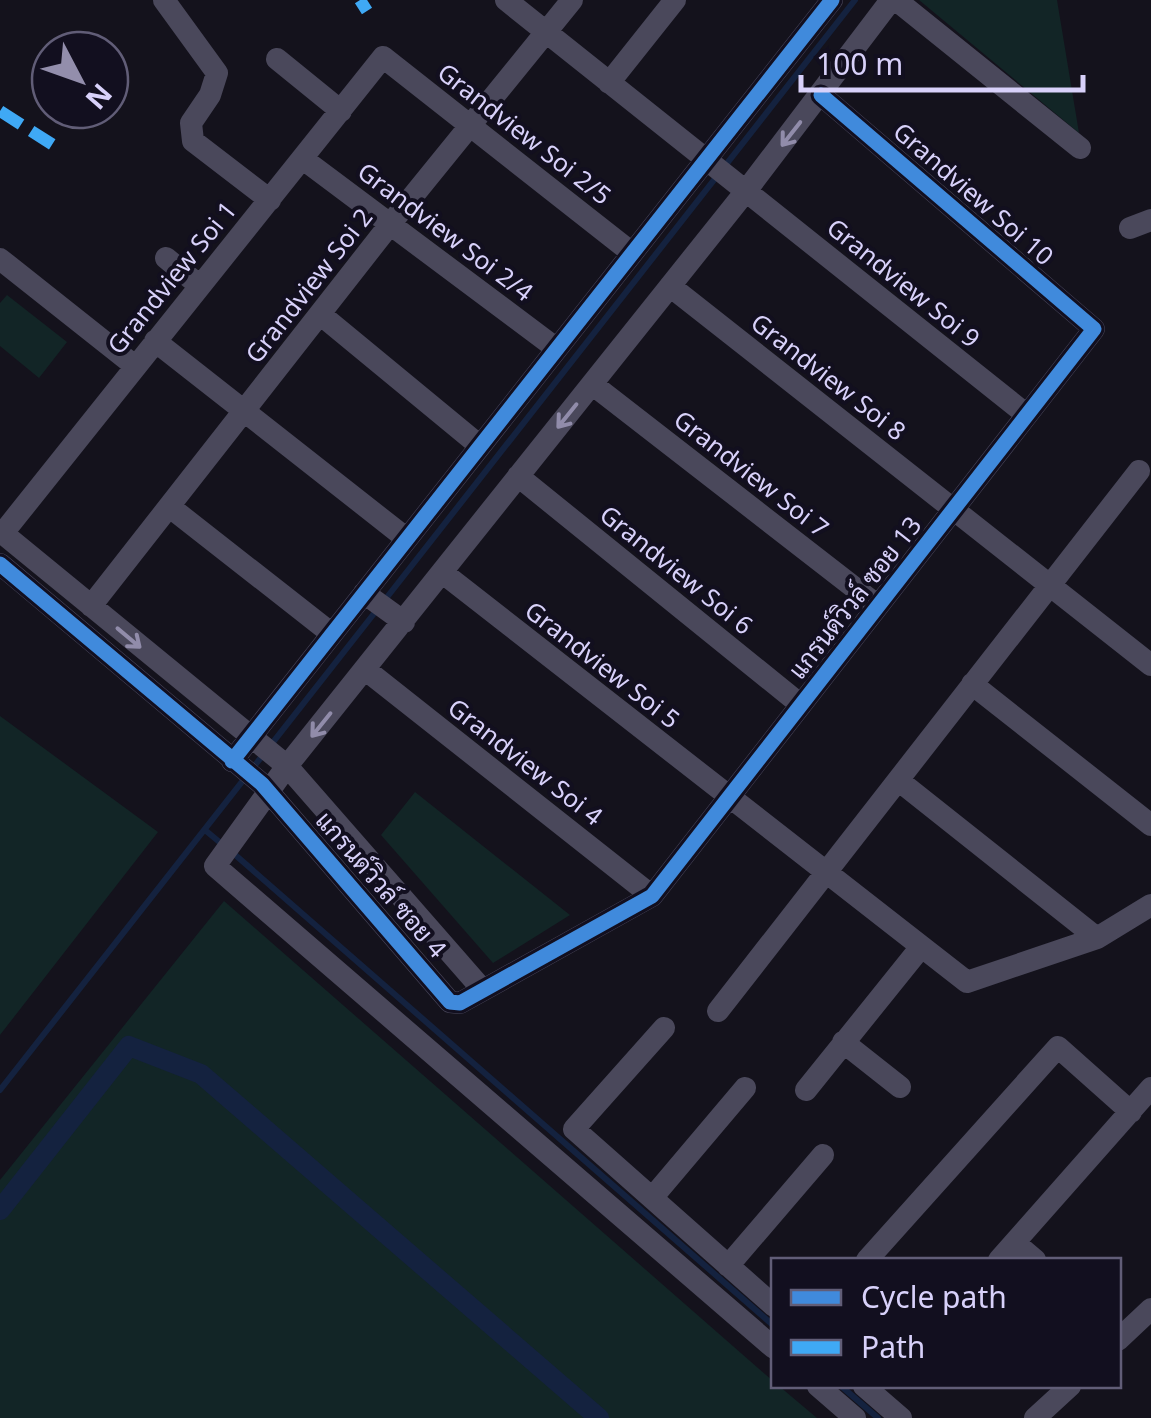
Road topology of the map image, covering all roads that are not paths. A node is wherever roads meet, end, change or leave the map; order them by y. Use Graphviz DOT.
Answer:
graph roads {
  1 [pos="164,0"];
  2 [pos="506,0"];
  3 [pos="572,0"];
  4 [pos="675,0"];
  5 [pos="832,0"];
  6 [pos="894,0"];
  7 [pos="546,32"];
  8 [pos="384,56"];
  9 [pos="277,60"];
  10 [pos="609,83"];
  11 [pos="821,95"];
  12 [pos="341,111"];
  13 [pos="470,126"];
  14 [pos="1080,148"];
  15 [pos="302,158"];
  16 [pos="726,176"];
  17 [pos="270,200"];
  18 [pos="391,223"];
  19 [pos="632,253"];
  20 [pos="166,258"];
  21 [pos="0,259"];
  22 [pos="200,286"];
  23 [pos="670,286"];
  24 [pos="320,314"];
  25 [pos="1094,329"];
  26 [pos="155,342"];
  27 [pos="557,348"];
  28 [pos="135,366"];
  29 [pos="592,384"];
  30 [pos="244,412"];
  31 [pos="1027,415"];
  32 [pos="480,446"];
  33 [pos="1138,471"];
  34 [pos="518,476"];
  35 [pos="170,506"];
  36 [pos="954,509"];
  37 [pos="1,532"];
  38 [pos="406,540"];
  39 [pos="0,564"];
  40 [pos="443,573"];
  41 [pos="1048,587"];
  42 [pos="91,606"];
  43 [pos="878,606"];
  44 [pos="385,608"];
  45 [pos="332,634"];
  46 [pos="1151,665"];
  47 [pos="366,670"];
  48 [pos="972,684"];
  49 [pos="802,704"];
  50 [pos="253,740"];
  51 [pos="235,763"];
  52 [pos="284,764"];
  53 [pos="898,780"];
  54 [pos="266,787"];
  55 [pos="729,798"];
  56 [pos="1151,825"];
  57 [pos="826,872"];
  58 [pos="652,896"];
  59 [pos="1151,905"];
  60 [pos="1097,938"];
  61 [pos="921,947"];
  62 [pos="482,989"];
  63 [pos="718,1011"];
  64 [pos="664,1028"];
  65 [pos="843,1042"];
  66 [pos="900,1086"];
  67 [pos="745,1088"];
  68 [pos="1151,1088"];
  69 [pos="806,1090"];
  70 [pos="1131,1112"];
  71 [pos="822,1155"];
  72 [pos="652,1198"];
  73 [pos="1007,1252"];
  74 [pos="869,1258"];
  75 [pos="728,1266"];
  76 [pos="771,1303"];
  77 [pos="1151,1309"];
  78 [pos="1121,1337"];
  79 [pos="771,1345"];
  80 [pos="820,1388"];
  81 [pos="1068,1388"];
  82 [pos="877,1390"];
  83 [pos="855,1418"];
  84 [pos="901,1418"];
  85 [pos="1035,1418"];
  1 -- 17 [label="street"];
  2 -- 7 [label="street, Grandview Soi 9"];
  3 -- 7 [label="street, Grandview Soi 2"];
  4 -- 10 [label="street"];
  5 -- 16 [label="street"];
  6 -- 11 [label="street"];
  6 -- 14 [label="street"];
  7 -- 10 [label="street, Grandview Soi 9"];
  7 -- 13 [label="street, Grandview Soi 2"];
  8 -- 12 [label="street, Grandview Soi 1"];
  8 -- 13 [label="street, Grandview Soi 2/5"];
  9 -- 12 [label="street"];
  10 -- 16 [label="street, Grandview Soi 9"];
  11 -- 16 [label="street, one-way"];
  11 -- 25 [label="street, Grandview Soi 10"];
  12 -- 15 [label="street, Grandview Soi 1"];
  13 -- 18 [label="street, Grandview Soi 2"];
  13 -- 19 [label="street, Grandview Soi 2/5"];
  15 -- 17 [label="street, Grandview Soi 1"];
  15 -- 18 [label="street, Grandview Soi 2/4"];
  16 -- 19 [label="street"];
  16 -- 23 [label="street"];
  16 -- 31 [label="street, Grandview Soi 9"];
  17 -- 22 [label="street, Grandview Soi 1"];
  18 -- 24 [label="street, Grandview Soi 2"];
  18 -- 27 [label="street, Grandview Soi 2/4"];
  19 -- 27 [label="street"];
  20 -- 22 [label="street"];
  21 -- 28 [label="street"];
  22 -- 26 [label="street, Grandview Soi 1"];
  23 -- 29 [label="street"];
  23 -- 36 [label="street, Grandview Soi 8"];
  24 -- 30 [label="street, Grandview Soi 2"];
  24 -- 32 [label="street"];
  25 -- 31 [label="street, แกรนด์วิวล์ ซอย 13"];
  26 -- 28 [label="street, Grandview Soi 1"];
  26 -- 30 [label="street"];
  27 -- 32 [label="street"];
  28 -- 37 [label="street, Grandview Soi 1"];
  29 -- 34 [label="street, one-way"];
  29 -- 43 [label="street, Grandview Soi 7"];
  30 -- 35 [label="street, Grandview Soi 2"];
  30 -- 38 [label="street"];
  31 -- 36 [label="street, แกรนด์วิวล์ ซอย 13"];
  32 -- 38 [label="street"];
  33 -- 41 [label="street"];
  34 -- 40 [label="street"];
  34 -- 49 [label="street, Grandview Soi 6"];
  35 -- 42 [label="street, Grandview Soi 2"];
  35 -- 45 [label="street"];
  36 -- 41 [label="street, Grandview Soi 8"];
  36 -- 43 [label="street, แกรนด์วิวล์ ซอย 13"];
  37 -- 42 [label="street"];
  38 -- 44 [label="street"];
  39 -- 51 [label="street, แกรนด์วิวล์ ซอย 4"];
  40 -- 44 [label="street"];
  40 -- 55 [label="street, Grandview Soi 5"];
  41 -- 46 [label="street, Grandview Soi 8"];
  41 -- 48 [label="street"];
  42 -- 50 [label="street, one-way"];
  43 -- 49 [label="street, แกรนด์วิวล์ ซอย 13"];
  44 -- 45 [label="street"];
  44 -- 47 [label="street"];
  45 -- 50 [label="street"];
  47 -- 52 [label="street, one-way"];
  47 -- 58 [label="street, Grandview Soi 4"];
  48 -- 53 [label="street"];
  48 -- 56 [label="street"];
  49 -- 55 [label="street, แกรนด์วิวล์ ซอย 13"];
  50 -- 51 [label="street"];
  50 -- 52 [label="street"];
  51 -- 54 [label="street, แกรนด์วิวล์ ซอย 4"];
  52 -- 54 [label="street"];
  52 -- 62 [label="street"];
  53 -- 57 [label="street"];
  53 -- 60 [label="street"];
  54 -- 62 [label="street, แกรนด์วิวล์ ซอย 4"];
  54 -- 79 [label="street"];
  55 -- 57 [label="street, Grandview Soi 5"];
  55 -- 58 [label="street, แกรนด์วิวล์ ซอย 13"];
  57 -- 61 [label="street, Grandview Soi 5"];
  57 -- 63 [label="street"];
  58 -- 62 [label="street"];
  59 -- 60 [label="street"];
  60 -- 61 [label="street, Grandview Soi 5"];
  61 -- 65 [label="street"];
  64 -- 72 [label="street"];
  65 -- 66 [label="street"];
  65 -- 69 [label="street"];
  67 -- 72 [label="street"];
  68 -- 70 [label="street"];
  70 -- 73 [label="street"];
  70 -- 74 [label="street"];
  71 -- 75 [label="street"];
  72 -- 75 [label="street"];
  75 -- 76 [label="street"];
  77 -- 78 [label="street"];
  80 -- 83 [label="street"];
  81 -- 85 [label="street"];
  82 -- 84 [label="street"];
}
